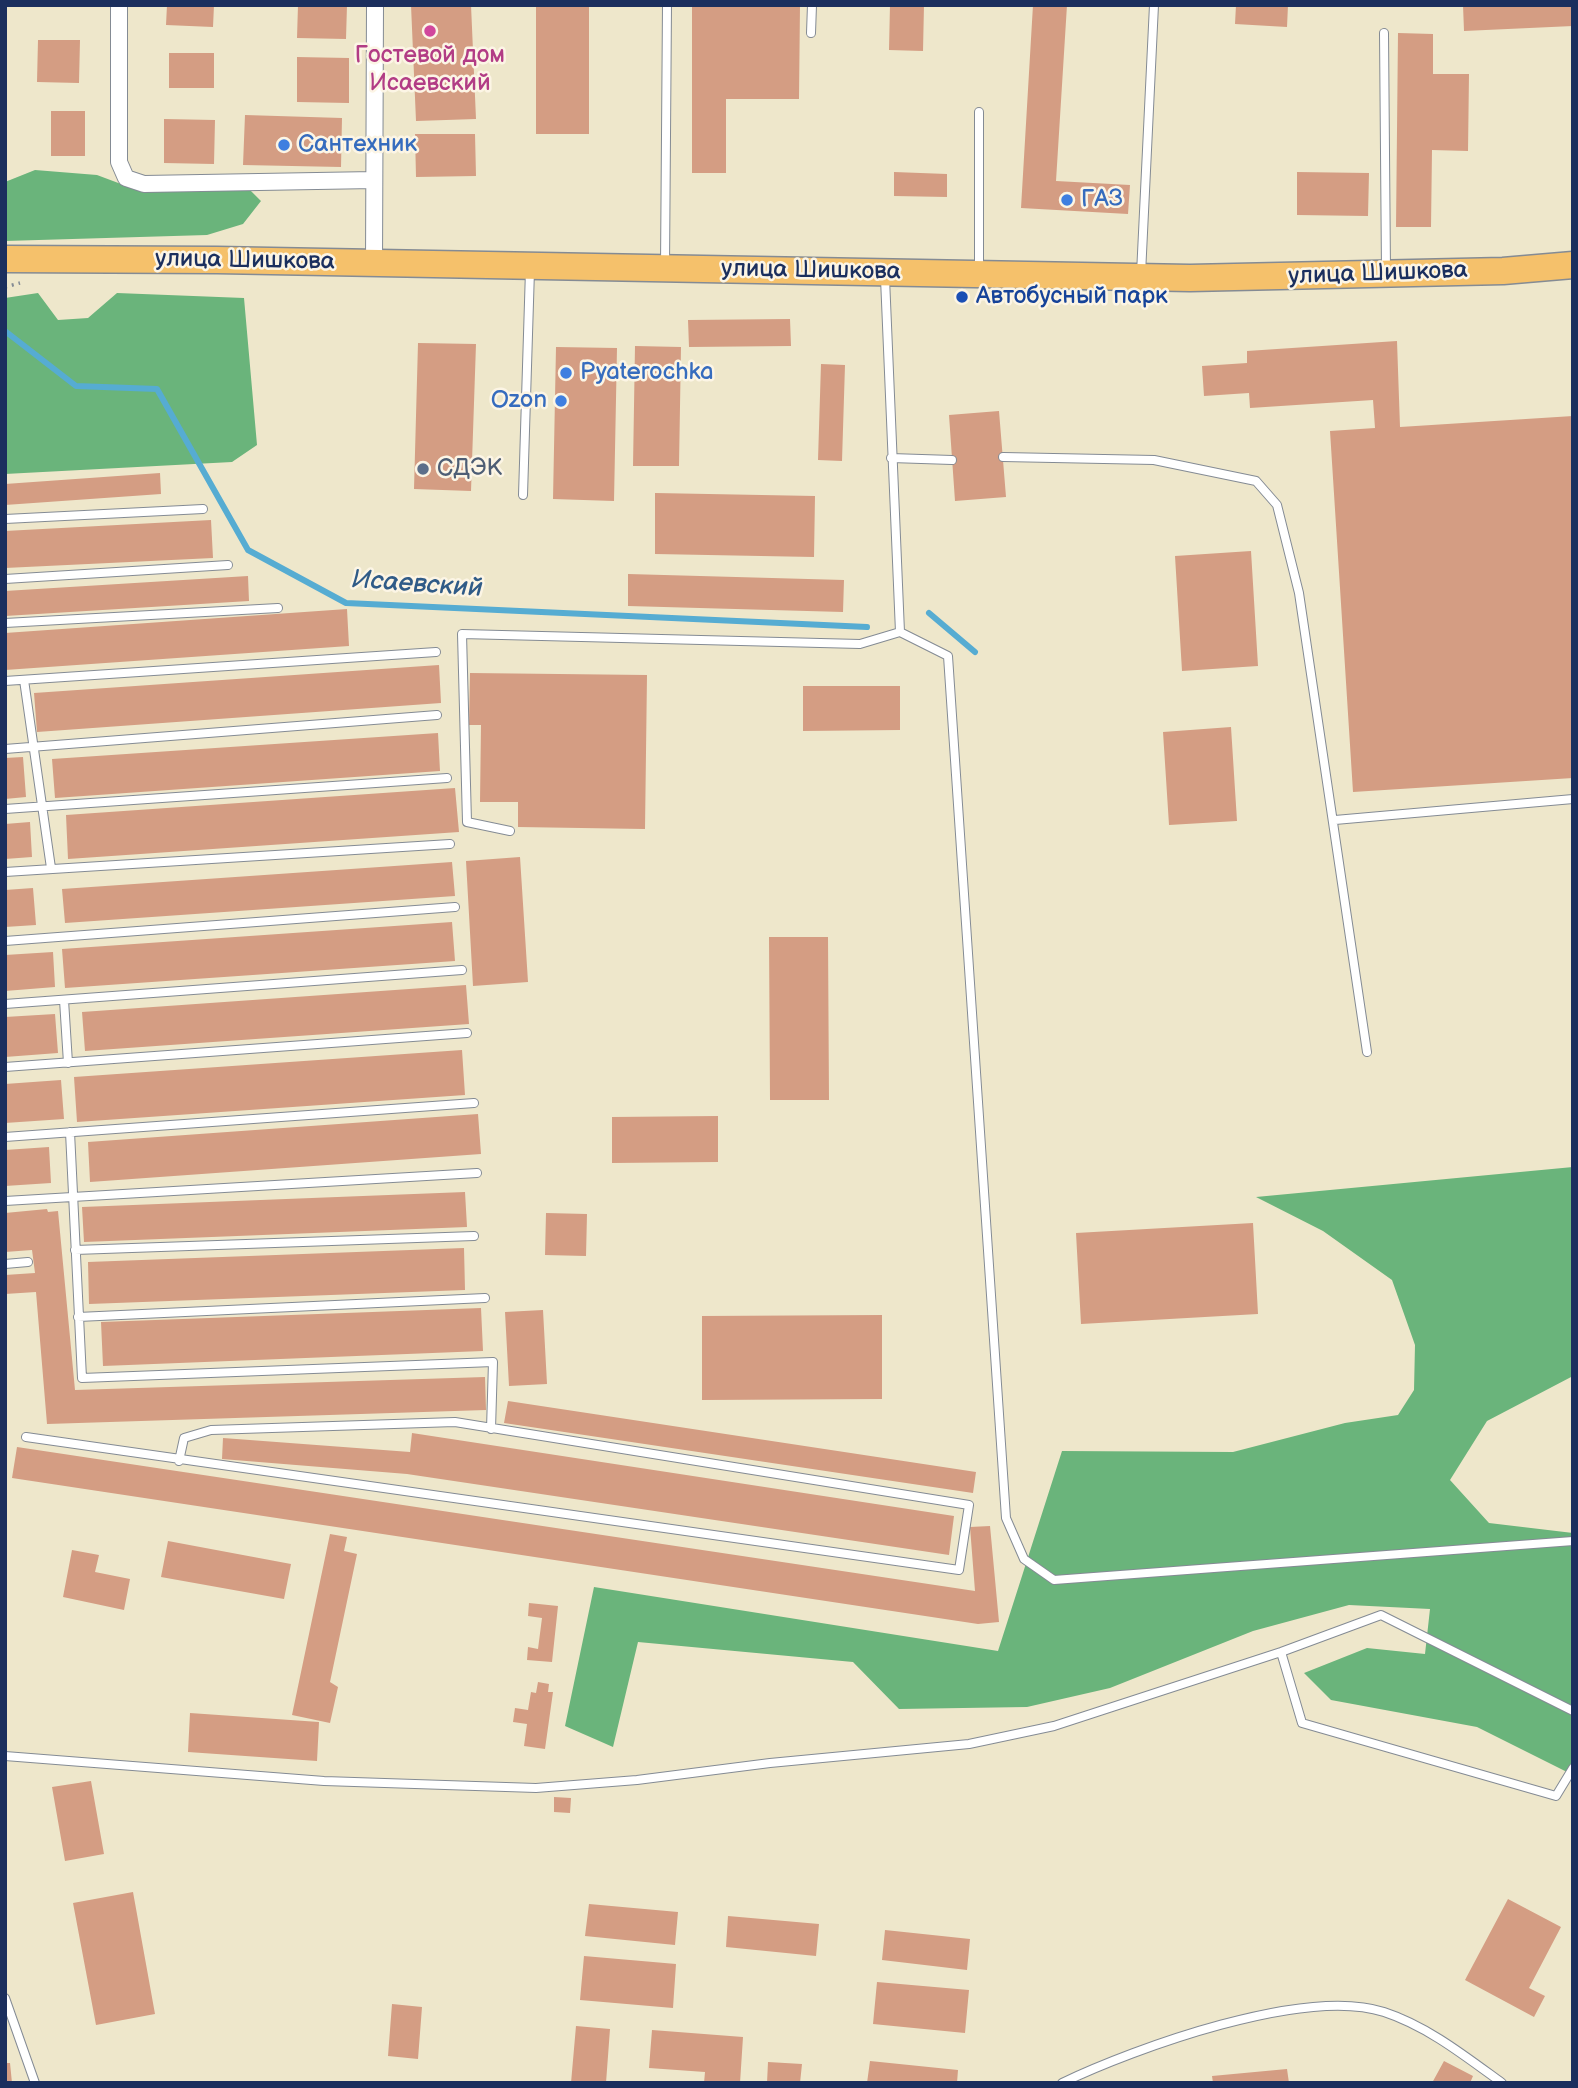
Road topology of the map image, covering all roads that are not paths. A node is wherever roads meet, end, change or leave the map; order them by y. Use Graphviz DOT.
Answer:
graph roads {
  1 [pos="119,5"];
  2 [pos="375,5"];
  3 [pos="667,5"];
  4 [pos="811,5"];
  5 [pos="1154,5"];
  6 [pos="811,33"];
  7 [pos="1384,33"];
  8 [pos="979,111"];
  9 [pos="374,180"];
  10 [pos="50,258"];
  11 [pos="5,260"];
  12 [pos="374,264"];
  13 [pos="1573,265"];
  14 [pos="530,267"];
  15 [pos="665,268"];
  16 [pos="5,269"];
  17 [pos="885,271"];
  18 [pos="979,272"];
  19 [pos="1386,274"];
  20 [pos="1141,276"];
  21 [pos="1003,457"];
  22 [pos="891,458"];
  23 [pos="952,460"];
  24 [pos="523,495"];
  25 [pos="202,509"];
  26 [pos="5,519"];
  27 [pos="228,565"];
  28 [pos="5,579"];
  29 [pos="278,608"];
  30 [pos="5,623"];
  31 [pos="900,632"];
  32 [pos="436,652"];
  33 [pos="24,680"];
  34 [pos="5,681"];
  35 [pos="437,715"];
  36 [pos="31,748"];
  37 [pos="5,750"];
  38 [pos="447,778"];
  39 [pos="1573,799"];
  40 [pos="44,806"];
  41 [pos="5,809"];
  42 [pos="1335,820"];
  43 [pos="510,831"];
  44 [pos="450,844"];
  45 [pos="51,868"];
  46 [pos="5,872"];
  47 [pos="455,907"];
  48 [pos="5,941"];
  49 [pos="462,970"];
  50 [pos="64,1000"];
  51 [pos="5,1004"];
  52 [pos="467,1033"];
  53 [pos="1367,1052"];
  54 [pos="68,1063"];
  55 [pos="5,1067"];
  56 [pos="474,1103"];
  57 [pos="70,1132"];
  58 [pos="5,1137"];
  59 [pos="477,1173"];
  60 [pos="71,1196"];
  61 [pos="5,1201"];
  62 [pos="474,1236"];
  63 [pos="75,1250"];
  64 [pos="28,1262"];
  65 [pos="5,1264"];
  66 [pos="485,1298"];
  67 [pos="78,1317"];
  68 [pos="491,1429"];
  69 [pos="26,1437"];
  70 [pos="179,1461"];
  71 [pos="1573,1541"];
  72 [pos="1281,1653"];
  73 [pos="1573,1711"];
  74 [pos="5,1756"];
  75 [pos="1573,1768"];
  76 [pos="5,1998"];
  77 [pos="36,2083"];
  78 [pos="1062,2083"];
  79 [pos="1502,2083"];
  1 -- 9 [label="street"];
  2 -- 9 [label="street"];
  3 -- 15 [label="lane"];
  4 -- 6 [label="lane"];
  5 -- 20 [label="lane"];
  7 -- 19 [label="lane"];
  8 -- 18 [label="lane"];
  9 -- 12 [label="street"];
  10 -- 11 [label="main road, улица Шишкова"];
  10 -- 12 [label="main road, улица Шишкова"];
  10 -- 16 [label="main road, улица Шишкова"];
  12 -- 14 [label="main road, улица Шишкова"];
  13 -- 19 [label="main road, улица Шишкова"];
  14 -- 15 [label="main road, улица Шишкова"];
  14 -- 24 [label="lane"];
  15 -- 17 [label="main road, улица Шишкова"];
  17 -- 18 [label="main road, улица Шишкова"];
  17 -- 22 [label="lane"];
  18 -- 20 [label="main road, улица Шишкова"];
  19 -- 20 [label="main road, улица Шишкова"];
  21 -- 42 [label="lane"];
  22 -- 23 [label="lane"];
  22 -- 31 [label="lane"];
  25 -- 26 [label="lane"];
  27 -- 28 [label="lane"];
  29 -- 30 [label="lane"];
  31 -- 43 [label="lane"];
  31 -- 71 [label="lane"];
  32 -- 33 [label="lane"];
  33 -- 34 [label="lane"];
  33 -- 36 [label="lane"];
  35 -- 36 [label="lane"];
  36 -- 37 [label="lane"];
  36 -- 40 [label="lane"];
  38 -- 40 [label="lane"];
  39 -- 42 [label="lane"];
  40 -- 41 [label="lane"];
  40 -- 45 [label="lane"];
  42 -- 53 [label="lane"];
  44 -- 45 [label="lane"];
  45 -- 46 [label="lane"];
  47 -- 48 [label="lane"];
  49 -- 50 [label="lane"];
  50 -- 51 [label="lane"];
  50 -- 54 [label="lane"];
  52 -- 54 [label="lane"];
  54 -- 55 [label="lane"];
  56 -- 57 [label="lane"];
  57 -- 58 [label="lane"];
  57 -- 60 [label="lane"];
  59 -- 60 [label="lane"];
  60 -- 61 [label="lane"];
  60 -- 63 [label="lane"];
  62 -- 63 [label="lane"];
  63 -- 67 [label="lane"];
  64 -- 65 [label="lane"];
  66 -- 67 [label="lane"];
  67 -- 68 [label="lane"];
  68 -- 70 [label="lane"];
  68 -- 70 [label="lane"];
  69 -- 70 [label="lane"];
  72 -- 73 [label="lane"];
  72 -- 74 [label="lane"];
  72 -- 75 [label="lane"];
  76 -- 77 [label="lane"];
  78 -- 79 [label="lane"];
}
